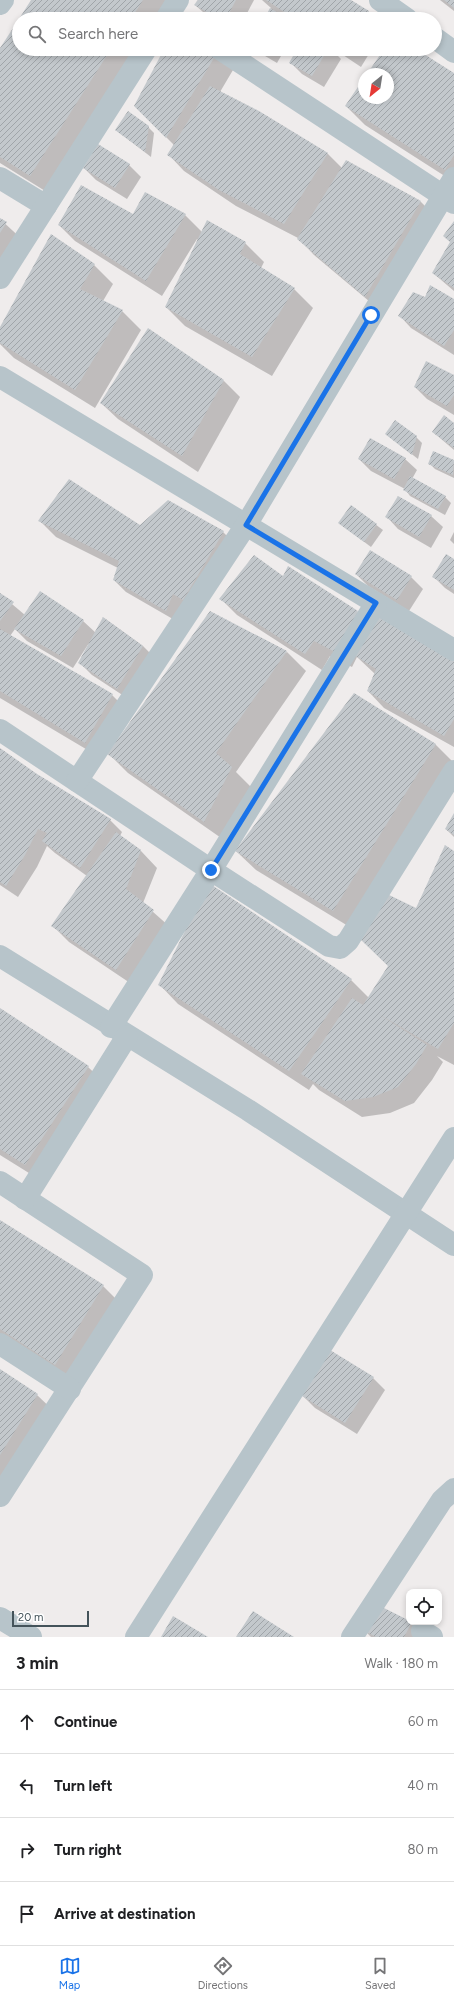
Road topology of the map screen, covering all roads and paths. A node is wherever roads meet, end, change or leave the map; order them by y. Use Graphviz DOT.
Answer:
graph roads {
  1 [pos="2,0"];
  2 [pos="386,2"];
  3 [pos="0,4"];
  4 [pos="398,12"];
  5 [pos="442,43"];
  6 [pos="454,52"];
  7 [pos="142,56"];
  8 [pos="231,56"];
  9 [pos="0,178"];
  10 [pos="451,192"];
  11 [pos="46,206"];
  12 [pos="0,278"];
  13 [pos="0,377"];
  14 [pos="246,525"];
  15 [pos="376,603"];
  16 [pos="454,650"];
  17 [pos="0,730"];
  18 [pos="454,771"];
  19 [pos="77,781"];
  20 [pos="211,870"];
  21 [pos="0,956"];
  22 [pos="119,1031"];
  23 [pos="454,1138"];
  24 [pos="0,1182"];
  25 [pos="25,1199"];
  26 [pos="406,1213"];
  27 [pos="454,1245"];
  28 [pos="0,1344"];
  29 [pos="70,1389"];
  30 [pos="454,1489"];
  31 [pos="0,1496"];
  32 [pos="0,1618"];
  33 [pos="31,1637"];
  34 [pos="136,1637"];
  35 [pos="352,1637"];
  1 -- 3 [label="street"];
  2 -- 4 [label="street"];
  5 -- 6 [label="street"];
  7 -- 11 [label="street"];
  8 -- 10 [label="street"];
  9 -- 11 [label="street"];
  10 -- 14 [label="street"];
  11 -- 12 [label="street"];
  13 -- 14 [label="street"];
  14 -- 15 [label="street"];
  14 -- 19 [label="street"];
  15 -- 16 [label="street"];
  15 -- 20 [label="street"];
  17 -- 19 [label="street"];
  18 -- 20 [label="street"];
  19 -- 20 [label="street"];
  20 -- 22 [label="street"];
  21 -- 22 [label="street"];
  22 -- 25 [label="street"];
  22 -- 26 [label="street"];
  23 -- 26 [label="street"];
  24 -- 25 [label="street"];
  25 -- 29 [label="street"];
  26 -- 27 [label="street"];
  26 -- 34 [label="street"];
  28 -- 29 [label="street"];
  29 -- 31 [label="street"];
  30 -- 35 [label="street"];
  32 -- 33 [label="street"];
}
